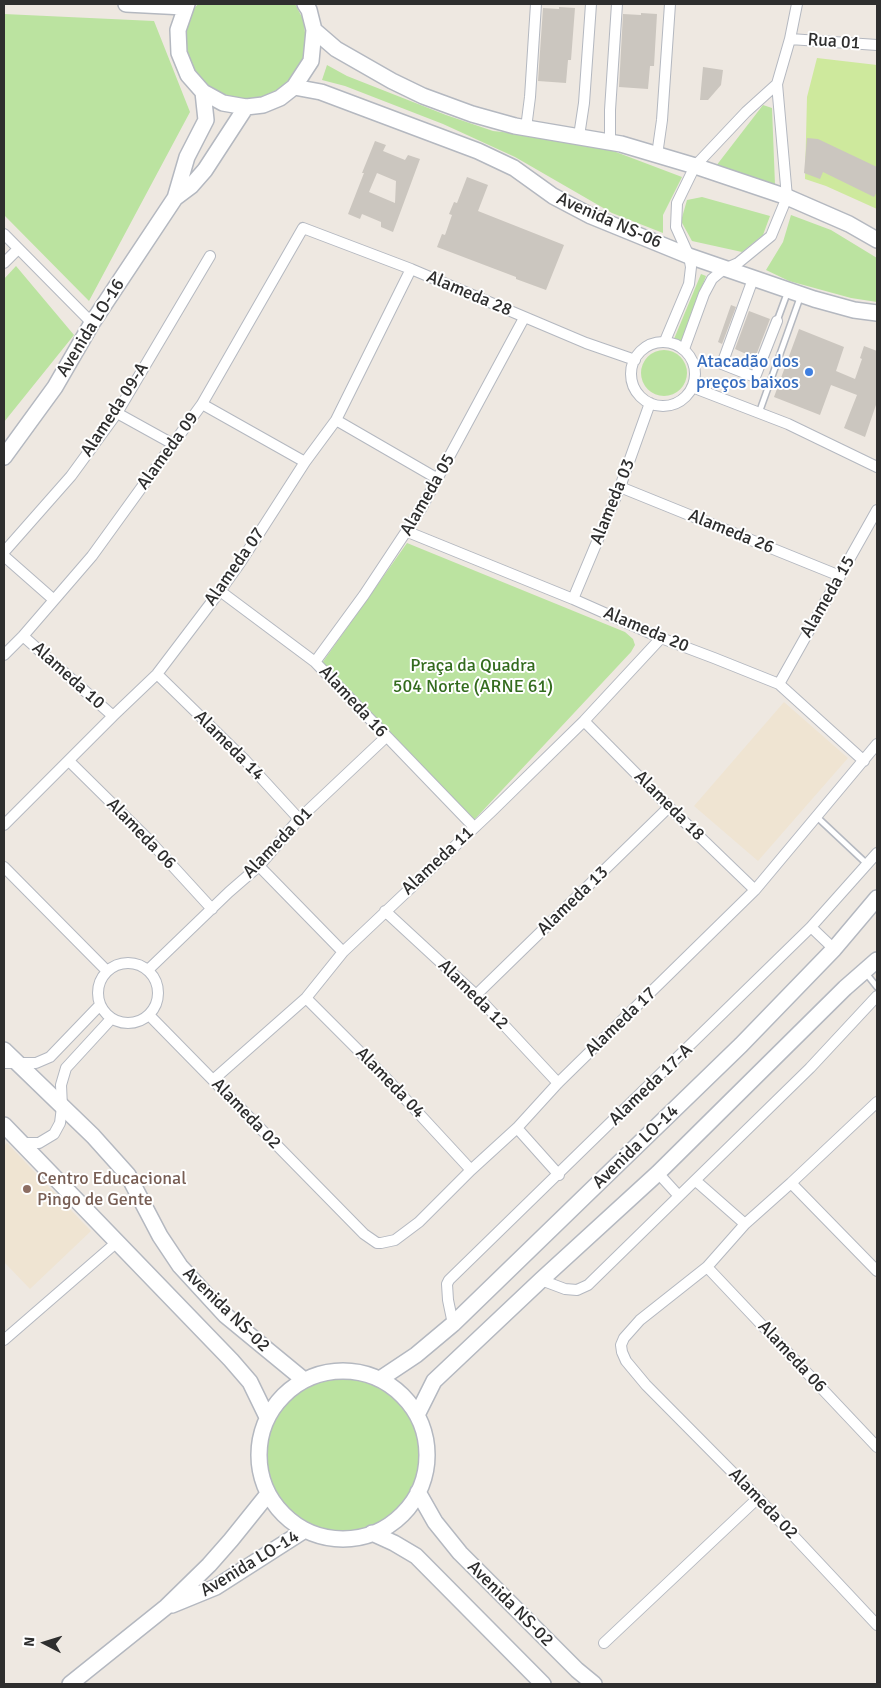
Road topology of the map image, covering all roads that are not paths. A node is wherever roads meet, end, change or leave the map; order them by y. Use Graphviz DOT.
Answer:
graph roads {
  1 [pos="126,4"];
  2 [pos="305,4"];
  3 [pos="536,4"];
  4 [pos="591,4"];
  5 [pos="617,4"];
  6 [pos="670,4"];
  7 [pos="798,4"];
  8 [pos="186,6"];
  9 [pos="314,30"];
  10 [pos="790,39"];
  11 [pos="877,45"];
  12 [pos="777,84"];
  13 [pos="294,87"];
  14 [pos="203,92"];
  15 [pos="246,107"];
  16 [pos="526,128"];
  17 [pos="579,136"];
  18 [pos="610,142"];
  19 [pos="657,155"];
  20 [pos="695,166"];
  21 [pos="787,197"];
  22 [pos="174,198"];
  23 [pos="303,228"];
  24 [pos="4,234"];
  25 [pos="877,240"];
  26 [pos="18,249"];
  27 [pos="210,256"];
  28 [pos="689,256"];
  29 [pos="4,263"];
  30 [pos="411,269"];
  31 [pos="724,269"];
  32 [pos="754,278"];
  33 [pos="794,292"];
  34 [pos="877,313"];
  35 [pos="524,318"];
  36 [pos="777,321"];
  37 [pos="92,323"];
  38 [pos="665,342"];
  39 [pos="684,349"];
  40 [pos="634,360"];
  41 [pos="692,387"];
  42 [pos="650,403"];
  43 [pos="202,404"];
  44 [pos="117,413"];
  45 [pos="759,413"];
  46 [pos="336,420"];
  47 [pos="174,444"];
  48 [pos="4,457"];
  49 [pos="305,462"];
  50 [pos="877,467"];
  51 [pos="438,479"];
  52 [pos="620,487"];
  53 [pos="877,510"];
  54 [pos="408,532"];
  55 [pos="4,552"];
  56 [pos="4,556"];
  57 [pos="840,576"];
  58 [pos="220,591"];
  59 [pos="573,599"];
  60 [pos="54,600"];
  61 [pos="23,636"];
  62 [pos="661,638"];
  63 [pos="4,655"];
  64 [pos="315,662"];
  65 [pos="157,674"];
  66 [pos="778,684"];
  67 [pos="113,716"];
  68 [pos="584,720"];
  69 [pos="386,737"];
  70 [pos="877,744"];
  71 [pos="864,761"];
  72 [pos="68,762"];
  73 [pos="669,807"];
  74 [pos="817,817"];
  75 [pos="299,819"];
  76 [pos="4,825"];
  77 [pos="474,827"];
  78 [pos="877,853"];
  79 [pos="867,864"];
  80 [pos="259,866"];
  81 [pos="4,867"];
  82 [pos="755,890"];
  83 [pos="877,898"];
  84 [pos="212,909"];
  85 [pos="385,911"];
  86 [pos="811,927"];
  87 [pos="834,949"];
  88 [pos="343,952"];
  89 [pos="877,960"];
  90 [pos="148,970"];
  91 [pos="107,971"];
  92 [pos="864,971"];
  93 [pos="877,987"];
  94 [pos="476,995"];
  95 [pos="877,996"];
  96 [pos="306,998"];
  97 [pos="100,1005"];
  98 [pos="149,1015"];
  99 [pos="112,1019"];
  100 [pos="4,1050"];
  101 [pos="11,1063"];
  102 [pos="214,1080"];
  103 [pos="558,1083"];
  104 [pos="877,1103"];
  105 [pos="62,1107"];
  106 [pos="4,1125"];
  107 [pos="517,1128"];
  108 [pos="22,1143"];
  109 [pos="471,1170"];
  110 [pos="658,1173"];
  111 [pos="559,1175"];
  112 [pos="696,1181"];
  113 [pos="791,1184"];
  114 [pos="678,1195"];
  115 [pos="342,1213"];
  116 [pos="745,1224"];
  117 [pos="117,1242"];
  118 [pos="707,1267"];
  119 [pos="877,1271"];
  120 [pos="541,1280"];
  121 [pos="453,1324"];
  122 [pos="4,1340"];
  123 [pos="380,1379"];
  124 [pos="304,1380"];
  125 [pos="417,1415"];
  126 [pos="268,1417"];
  127 [pos="875,1439"];
  128 [pos="418,1492"];
  129 [pos="268,1494"];
  130 [pos="758,1498"];
  131 [pos="305,1530"];
  132 [pos="372,1533"];
  133 [pos="166,1607"];
  134 [pos="877,1625"];
  135 [pos="604,1643"];
  136 [pos="539,1683"];
  137 [pos="70,1684"];
  138 [pos="594,1684"];
  1 -- 8 [label="street"];
  2 -- 9 [label="street"];
  3 -- 16 [label="street"];
  4 -- 17 [label="street"];
  5 -- 18 [label="street"];
  6 -- 19 [label="street"];
  7 -- 10 [label="street"];
  8 -- 14 [label="street"];
  9 -- 13 [label="street"];
  9 -- 16 [label="street"];
  10 -- 11 [label="street, Rua 01"];
  10 -- 12 [label="street"];
  12 -- 20 [label="street"];
  12 -- 21 [label="street"];
  13 -- 15 [label="street"];
  13 -- 28 [label="street, Avenida NS-06"];
  14 -- 15 [label="street"];
  14 -- 22 [label="street, Avenida LO-16"];
  15 -- 22 [label="street, Avenida LO-16"];
  16 -- 17 [label="street"];
  17 -- 18 [label="street"];
  18 -- 19 [label="street"];
  19 -- 20 [label="street"];
  20 -- 21 [label="street"];
  20 -- 28 [label="street"];
  21 -- 25 [label="street"];
  21 -- 31 [label="street"];
  22 -- 37 [label="street, Avenida LO-16"];
  23 -- 30 [label="street, Alameda 28"];
  23 -- 43 [label="street, Alameda 09"];
  24 -- 26 [label="street"];
  26 -- 29 [label="street"];
  26 -- 37 [label="street"];
  27 -- 44 [label="street, Alameda 09-A"];
  28 -- 31 [label="street, Avenida NS-06"];
  28 -- 38 [label="street"];
  30 -- 35 [label="street, Alameda 28"];
  30 -- 46 [label="street, Alameda 07"];
  31 -- 32 [label="street, Avenida NS-06"];
  31 -- 39 [label="street"];
  32 -- 33 [label="street, Avenida NS-06"];
  32 -- 36 [label="street"];
  33 -- 34 [label="street, Avenida NS-06"];
  33 -- 36 [label="lane"];
  33 -- 45 [label="lane"];
  35 -- 40 [label="street, Alameda 28"];
  35 -- 51 [label="street, Alameda 05"];
  37 -- 48 [label="street, Avenida LO-16"];
  38 -- 39 [label="street"];
  38 -- 40 [label="street"];
  39 -- 41 [label="street"];
  40 -- 42 [label="street"];
  41 -- 42 [label="street"];
  41 -- 45 [label="street"];
  42 -- 52 [label="street, Alameda 03"];
  43 -- 47 [label="street, Alameda 09"];
  43 -- 49 [label="street"];
  44 -- 47 [label="street"];
  44 -- 55 [label="street, Alameda 09-A"];
  45 -- 50 [label="street"];
  46 -- 49 [label="street, Alameda 07"];
  46 -- 51 [label="street"];
  47 -- 60 [label="street, Alameda 09"];
  49 -- 58 [label="street, Alameda 07"];
  51 -- 54 [label="street, Alameda 05"];
  52 -- 57 [label="street, Alameda 26"];
  52 -- 59 [label="street, Alameda 03"];
  53 -- 57 [label="street, Alameda 15"];
  54 -- 59 [label="street, Alameda 20"];
  54 -- 64 [label="street, Alameda 05"];
  56 -- 60 [label="street"];
  57 -- 66 [label="street, Alameda 15"];
  58 -- 64 [label="street, Alameda 16"];
  58 -- 65 [label="street, Alameda 07"];
  59 -- 62 [label="street, Alameda 20"];
  60 -- 61 [label="street, Alameda 09"];
  61 -- 63 [label="street, Alameda 09"];
  61 -- 67 [label="street, Alameda 10"];
  62 -- 66 [label="street, Alameda 20"];
  62 -- 68 [label="street, Alameda 11"];
  64 -- 69 [label="street, Alameda 16"];
  65 -- 67 [label="street, Alameda 07"];
  65 -- 75 [label="street, Alameda 14"];
  66 -- 71 [label="street, Alameda 20"];
  67 -- 72 [label="street, Alameda 07"];
  68 -- 73 [label="street, Alameda 18"];
  68 -- 77 [label="street, Alameda 11"];
  69 -- 75 [label="street, Alameda 01"];
  69 -- 77 [label="street, Alameda 16"];
  70 -- 71 [label="street, Alameda 17"];
  71 -- 74 [label="street, Alameda 17"];
  72 -- 76 [label="street, Alameda 07"];
  72 -- 84 [label="street, Alameda 06"];
  73 -- 82 [label="street, Alameda 18"];
  73 -- 94 [label="street, Alameda 13"];
  74 -- 79 [label="lane"];
  74 -- 82 [label="street, Alameda 17"];
  75 -- 80 [label="street, Alameda 01"];
  77 -- 85 [label="street, Alameda 11"];
  78 -- 79 [label="street, Alameda 17-A"];
  79 -- 86 [label="street, Alameda 17-A"];
  80 -- 84 [label="street, Alameda 01"];
  80 -- 88 [label="street"];
  81 -- 91 [label="street"];
  82 -- 103 [label="street, Alameda 17"];
  83 -- 87 [label="street, Avenida LO-14"];
  84 -- 90 [label="street, Alameda 01"];
  85 -- 88 [label="street, Alameda 11"];
  85 -- 94 [label="street, Alameda 12"];
  86 -- 87 [label="street"];
  86 -- 111 [label="street, Alameda 17-A"];
  87 -- 121 [label="street, Avenida LO-14"];
  88 -- 96 [label="street, Alameda 11"];
  89 -- 92 [label="street, Avenida LO-14"];
  90 -- 91 [label="street"];
  90 -- 98 [label="street"];
  91 -- 97 [label="street"];
  92 -- 93 [label="lane"];
  92 -- 110 [label="street, Avenida LO-14"];
  94 -- 103 [label="street, Alameda 12"];
  95 -- 112 [label="street"];
  96 -- 102 [label="street, Alameda 11"];
  96 -- 109 [label="street, Alameda 04"];
  97 -- 99 [label="street"];
  97 -- 101 [label="street"];
  98 -- 99 [label="street"];
  98 -- 102 [label="street, Alameda 02"];
  99 -- 105 [label="street"];
  100 -- 101 [label="street, Avenida NS-02"];
  101 -- 105 [label="street, Avenida NS-02"];
  102 -- 115 [label="street, Alameda 02"];
  103 -- 107 [label="street, Alameda 17"];
  104 -- 113 [label="street"];
  105 -- 108 [label="street"];
  105 -- 124 [label="street, Avenida NS-02"];
  106 -- 108 [label="street, Avenida NS-02"];
  107 -- 109 [label="street, Alameda 17"];
  107 -- 111 [label="street"];
  108 -- 117 [label="street, Avenida NS-02"];
  109 -- 115 [label="street, Alameda 17"];
  110 -- 114 [label="street"];
  110 -- 120 [label="street, Avenida LO-14"];
  111 -- 121 [label="street, Alameda 17-A"];
  112 -- 114 [label="street"];
  112 -- 116 [label="street"];
  113 -- 116 [label="street"];
  113 -- 119 [label="street"];
  114 -- 120 [label="street"];
  116 -- 118 [label="street"];
  117 -- 122 [label="street"];
  117 -- 126 [label="street, Avenida NS-02"];
  118 -- 127 [label="street, Alameda 06"];
  118 -- 130 [label="street, Alameda 02"];
  120 -- 125 [label="street, Avenida LO-14"];
  121 -- 123 [label="street, Avenida LO-14"];
  123 -- 124 [label="street"];
  123 -- 125 [label="street"];
  124 -- 126 [label="street"];
  125 -- 128 [label="street"];
  126 -- 129 [label="street"];
  128 -- 132 [label="street"];
  128 -- 138 [label="street, Avenida NS-02"];
  129 -- 131 [label="street"];
  129 -- 133 [label="street, Avenida LO-14"];
  130 -- 134 [label="street, Alameda 02"];
  130 -- 135 [label="street"];
  131 -- 132 [label="street"];
  131 -- 133 [label="street, Avenida LO-14"];
  132 -- 136 [label="street, Avenida NS-02"];
  133 -- 137 [label="street, Avenida LO-14"];
}
